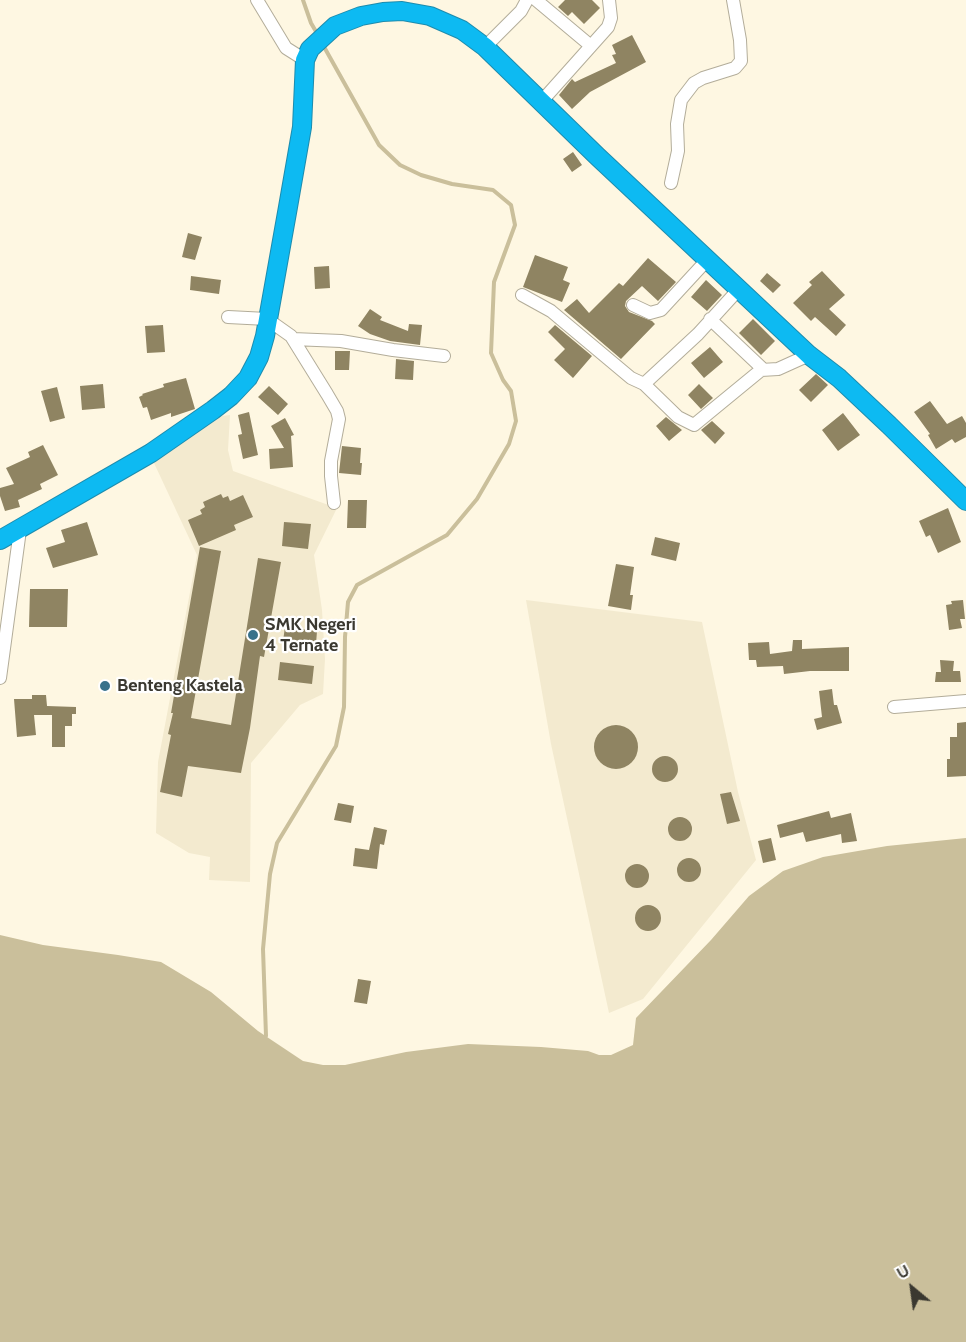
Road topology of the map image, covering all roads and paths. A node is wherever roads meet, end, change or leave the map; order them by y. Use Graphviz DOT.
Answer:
graph roads {
  1 [pos="257,0"];
  2 [pos="527,0"];
  3 [pos="536,0"];
  4 [pos="609,0"];
  5 [pos="733,0"];
  6 [pos="591,46"];
  7 [pos="485,47"];
  8 [pos="307,55"];
  9 [pos="541,102"];
  10 [pos="671,183"];
  11 [pos="708,259"];
  12 [pos="739,289"];
  13 [pos="522,295"];
  14 [pos="633,305"];
  15 [pos="228,317"];
  16 [pos="267,319"];
  17 [pos="710,319"];
  18 [pos="293,339"];
  19 [pos="808,355"];
  20 [pos="444,356"];
  21 [pos="764,370"];
  22 [pos="644,384"];
  23 [pos="966,501"];
  24 [pos="334,502"];
  25 [pos="20,530"];
  26 [pos="0,540"];
  27 [pos="0,678"];
  28 [pos="966,701"];
  29 [pos="894,707"];
  1 -- 8 [label="street"];
  2 -- 7 [label="street"];
  3 -- 6 [label="street"];
  4 -- 6 [label="street"];
  5 -- 10 [label="street"];
  6 -- 9 [label="street"];
  7 -- 8 [label="highway"];
  7 -- 9 [label="highway"];
  8 -- 16 [label="highway"];
  9 -- 11 [label="highway"];
  11 -- 12 [label="highway"];
  11 -- 14 [label="street"];
  12 -- 17 [label="street"];
  12 -- 19 [label="highway"];
  13 -- 22 [label="street"];
  15 -- 16 [label="street"];
  16 -- 18 [label="street"];
  16 -- 25 [label="highway"];
  17 -- 21 [label="street"];
  17 -- 22 [label="street"];
  18 -- 20 [label="street"];
  18 -- 24 [label="street"];
  19 -- 21 [label="street"];
  19 -- 23 [label="highway"];
  21 -- 22 [label="street"];
  25 -- 26 [label="highway"];
  25 -- 27 [label="street"];
  28 -- 29 [label="street"];
}
